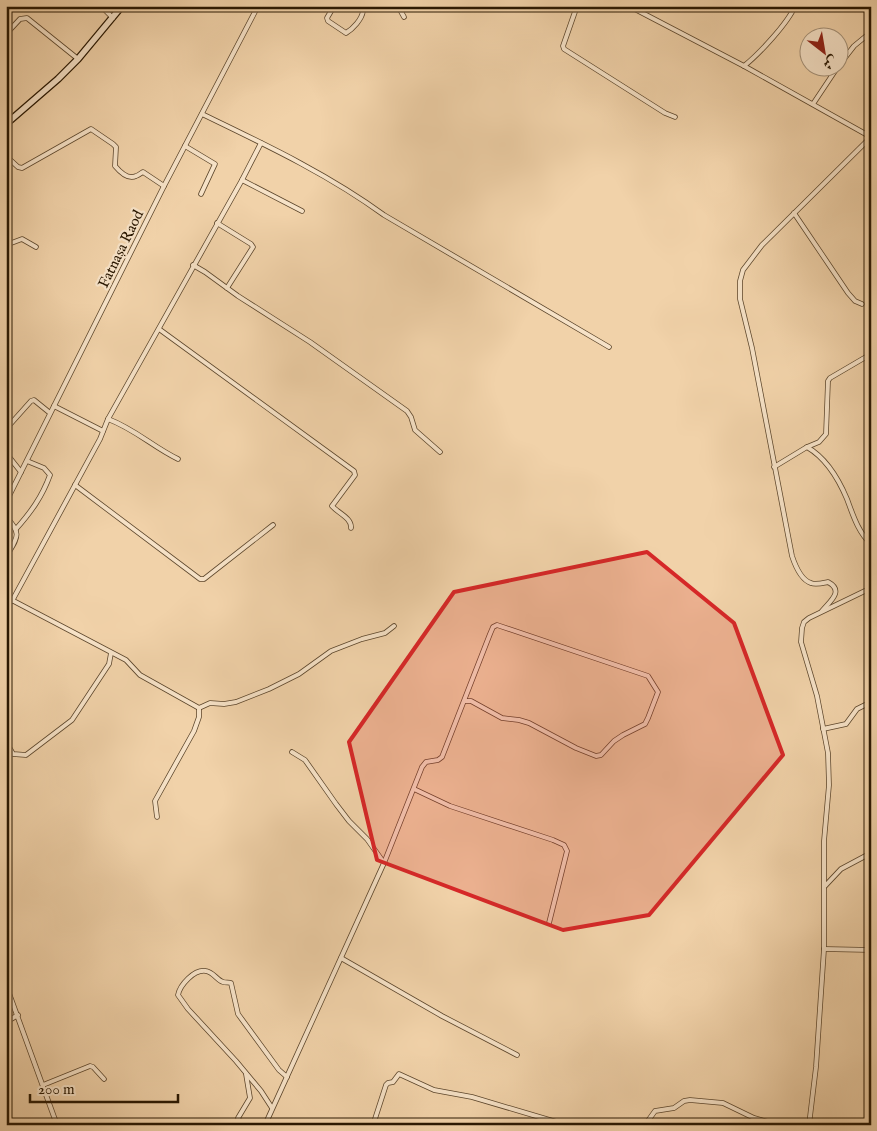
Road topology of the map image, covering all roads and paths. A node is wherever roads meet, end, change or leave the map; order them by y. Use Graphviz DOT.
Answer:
graph roads {
  1 [pos="101,6"];
  2 [pos="122,6"];
  3 [pos="258,6"];
  4 [pos="334,6"];
  5 [pos="359,6"];
  6 [pos="398,6"];
  7 [pos="577,6"];
  8 [pos="629,6"];
  9 [pos="795,6"];
  10 [pos="404,17"];
  11 [pos="112,18"];
  12 [pos="871,32"];
  13 [pos="6,34"];
  14 [pos="850,51"];
  15 [pos="78,59"];
  16 [pos="744,66"];
  17 [pos="830,78"];
  18 [pos="813,104"];
  19 [pos="202,114"];
  20 [pos="675,117"];
  21 [pos="6,124"];
  22 [pos="871,137"];
  23 [pos="261,143"];
  24 [pos="185,146"];
  25 [pos="6,156"];
  26 [pos="242,180"];
  27 [pos="164,186"];
  28 [pos="201,194"];
  29 [pos="302,211"];
  30 [pos="794,213"];
  31 [pos="217,224"];
  32 [pos="6,245"];
  33 [pos="36,247"];
  34 [pos="193,265"];
  35 [pos="227,288"];
  36 [pos="862,304"];
  37 [pos="159,329"];
  38 [pos="609,347"];
  39 [pos="871,354"];
  40 [pos="54,406"];
  41 [pos="50,413"];
  42 [pos="108,419"];
  43 [pos="6,429"];
  44 [pos="103,431"];
  45 [pos="807,447"];
  46 [pos="440,452"];
  47 [pos="6,453"];
  48 [pos="178,459"];
  49 [pos="27,461"];
  50 [pos="774,466"];
  51 [pos="21,472"];
  52 [pos="75,485"];
  53 [pos="6,502"];
  54 [pos="6,517"];
  55 [pos="273,525"];
  56 [pos="351,528"];
  57 [pos="16,529"];
  58 [pos="871,544"];
  59 [pos="6,557"];
  60 [pos="871,588"];
  61 [pos="6,597"];
  62 [pos="12,601"];
  63 [pos="819,613"];
  64 [pos="394,626"];
  65 [pos="111,653"];
  66 [pos="464,701"];
  67 [pos="871,702"];
  68 [pos="200,708"];
  69 [pos="823,729"];
  70 [pos="6,742"];
  71 [pos="292,752"];
  72 [pos="414,789"];
  73 [pos="157,817"];
  74 [pos="871,853"];
  75 [pos="384,863"];
  76 [pos="825,886"];
  77 [pos="549,923"];
  78 [pos="824,949"];
  79 [pos="871,950"];
  80 [pos="341,958"];
  81 [pos="6,986"];
  82 [pos="18,1015"];
  83 [pos="6,1022"];
  84 [pos="517,1054"];
  85 [pos="246,1073"];
  86 [pos="287,1078"];
  87 [pos="104,1079"];
  88 [pos="43,1085"];
  89 [pos="272,1108"];
  90 [pos="563,1124"];
  91 [pos="57,1125"];
  92 [pos="242,1125"];
  93 [pos="265,1125"];
  94 [pos="373,1125"];
  95 [pos="645,1125"];
  96 [pos="779,1125"];
  97 [pos="809,1125"];
  1 -- 11 [label="street"];
  2 -- 11 [label="street"];
  3 -- 19 [label="street, Fatnaṣa Raod"];
  4 -- 5 [label="street"];
  6 -- 10 [label="street"];
  7 -- 20 [label="street"];
  8 -- 16 [label="street"];
  9 -- 16 [label="street"];
  11 -- 15 [label="street"];
  12 -- 14 [label="street"];
  13 -- 15 [label="street"];
  15 -- 21 [label="street"];
  16 -- 18 [label="street"];
  17 -- 18 [label="street"];
  18 -- 22 [label="street"];
  19 -- 23 [label="street"];
  19 -- 24 [label="street, Fatnaṣa Raod"];
  22 -- 30 [label="street"];
  23 -- 26 [label="street"];
  23 -- 38 [label="street"];
  24 -- 27 [label="street, Fatnaṣa Raod"];
  24 -- 28 [label="street"];
  25 -- 27 [label="street"];
  26 -- 29 [label="street"];
  26 -- 31 [label="street"];
  27 -- 40 [label="street, Fatnaṣa Raod"];
  30 -- 36 [label="street"];
  30 -- 50 [label="street"];
  31 -- 34 [label="street"];
  31 -- 35 [label="street"];
  32 -- 33 [label="street"];
  34 -- 35 [label="street"];
  34 -- 37 [label="street"];
  35 -- 46 [label="street"];
  37 -- 42 [label="street"];
  37 -- 56 [label="street"];
  39 -- 45 [label="street"];
  40 -- 41 [label="street, Fatnaṣa Raod"];
  40 -- 44 [label="street"];
  41 -- 43 [label="street"];
  41 -- 49 [label="street, Fatnaṣa Raod"];
  42 -- 44 [label="street"];
  42 -- 48 [label="street"];
  44 -- 52 [label="street"];
  45 -- 50 [label="street"];
  45 -- 58 [label="street"];
  47 -- 51 [label="street"];
  49 -- 51 [label="street, Fatnaṣa Raod"];
  49 -- 57 [label="street"];
  50 -- 63 [label="street"];
  51 -- 53 [label="street, Fatnaṣa Raod"];
  52 -- 55 [label="street"];
  52 -- 62 [label="street"];
  54 -- 57 [label="street"];
  57 -- 59 [label="street"];
  60 -- 63 [label="street"];
  61 -- 62 [label="street"];
  62 -- 65 [label="street"];
  63 -- 69 [label="street"];
  64 -- 68 [label="street"];
  65 -- 68 [label="street"];
  65 -- 70 [label="street"];
  66 -- 66 [label="street"];
  66 -- 72 [label="street"];
  67 -- 69 [label="street"];
  68 -- 73 [label="street"];
  69 -- 76 [label="street"];
  71 -- 75 [label="street"];
  72 -- 75 [label="street"];
  72 -- 77 [label="street"];
  74 -- 76 [label="street"];
  75 -- 80 [label="street"];
  76 -- 78 [label="street"];
  78 -- 79 [label="street"];
  78 -- 97 [label="street"];
  80 -- 84 [label="street"];
  80 -- 86 [label="street"];
  81 -- 82 [label="street"];
  82 -- 83 [label="street"];
  82 -- 88 [label="street"];
  85 -- 86 [label="street"];
  85 -- 89 [label="street"];
  85 -- 92 [label="street"];
  86 -- 89 [label="street"];
  87 -- 88 [label="street"];
  88 -- 91 [label="street"];
  89 -- 93 [label="street"];
  90 -- 94 [label="street"];
  95 -- 96 [label="street"];
}
